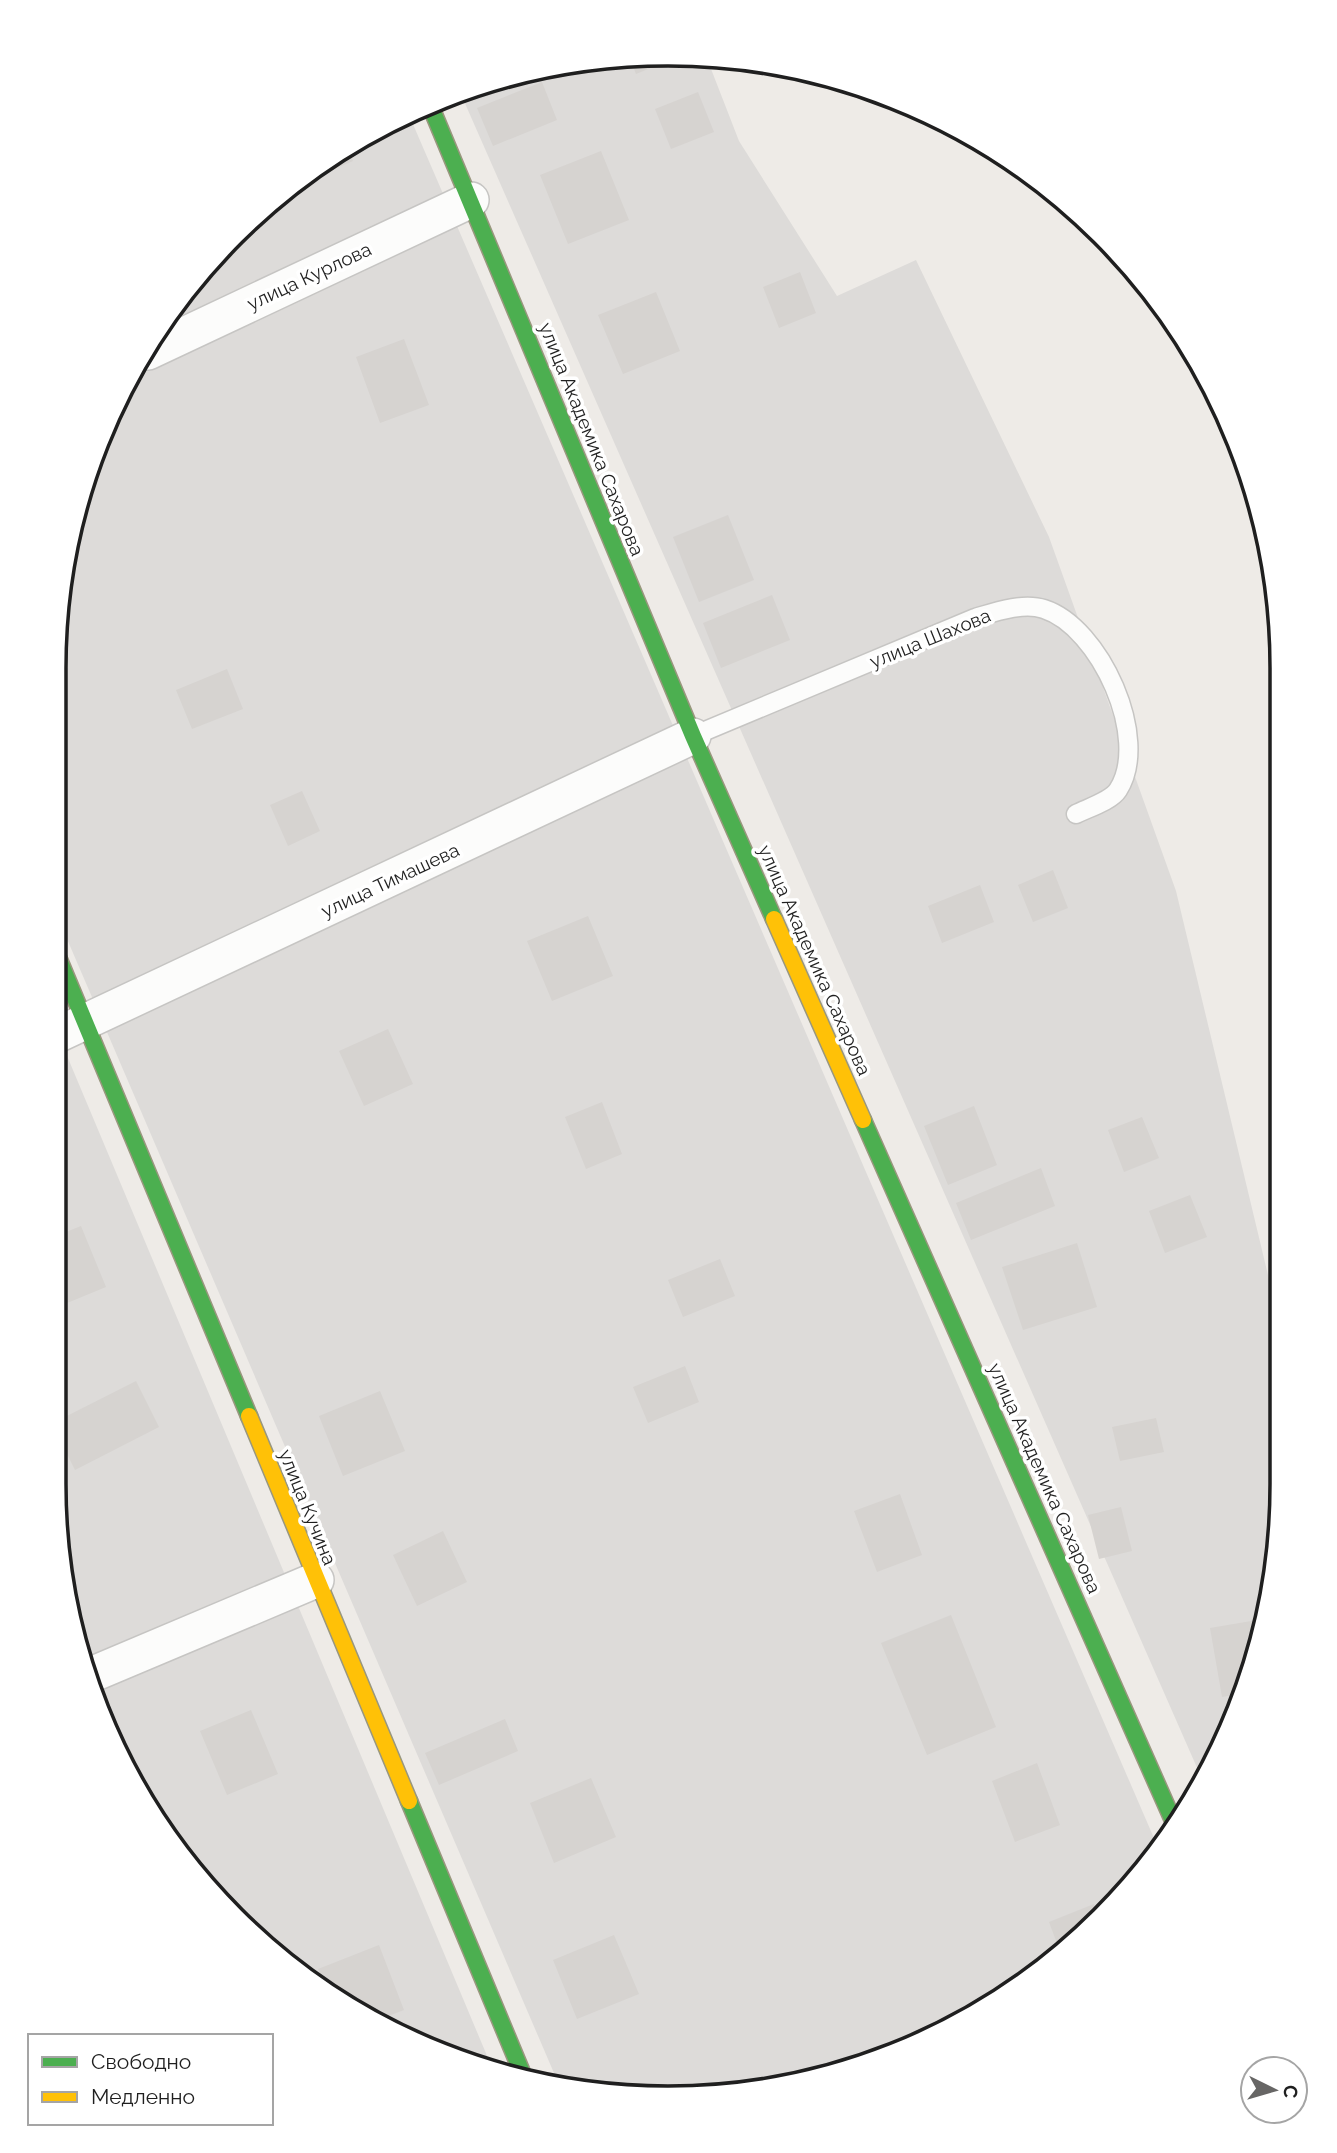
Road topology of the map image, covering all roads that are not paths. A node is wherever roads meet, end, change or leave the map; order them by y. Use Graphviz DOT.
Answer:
graph roads {
  1 [pos="434,114"];
  2 [pos="471,200"];
  3 [pos="160,346"];
  4 [pos="693,736"];
  5 [pos="1076,814"];
  6 [pos="66,999"];
  7 [pos="72,1029"];
  8 [pos="316,1580"];
  9 [pos="96,1673"];
  10 [pos="1171,1816"];
  11 [pos="520,2068"];
  1 -- 2 [label="street, улица Академика Сахарова"];
  2 -- 3 [label="street, улица Курлова"];
  2 -- 4 [label="street, улица Академика Сахарова"];
  4 -- 5 [label="lane, улица Шахова"];
  4 -- 7 [label="street, улица Тимашева"];
  4 -- 10 [label="street, улица Академика Сахарова"];
  6 -- 7 [label="street, улица Кучина"];
  7 -- 8 [label="street, улица Кучина"];
  8 -- 9 [label="street"];
  8 -- 11 [label="street, улица Кучина"];
}
